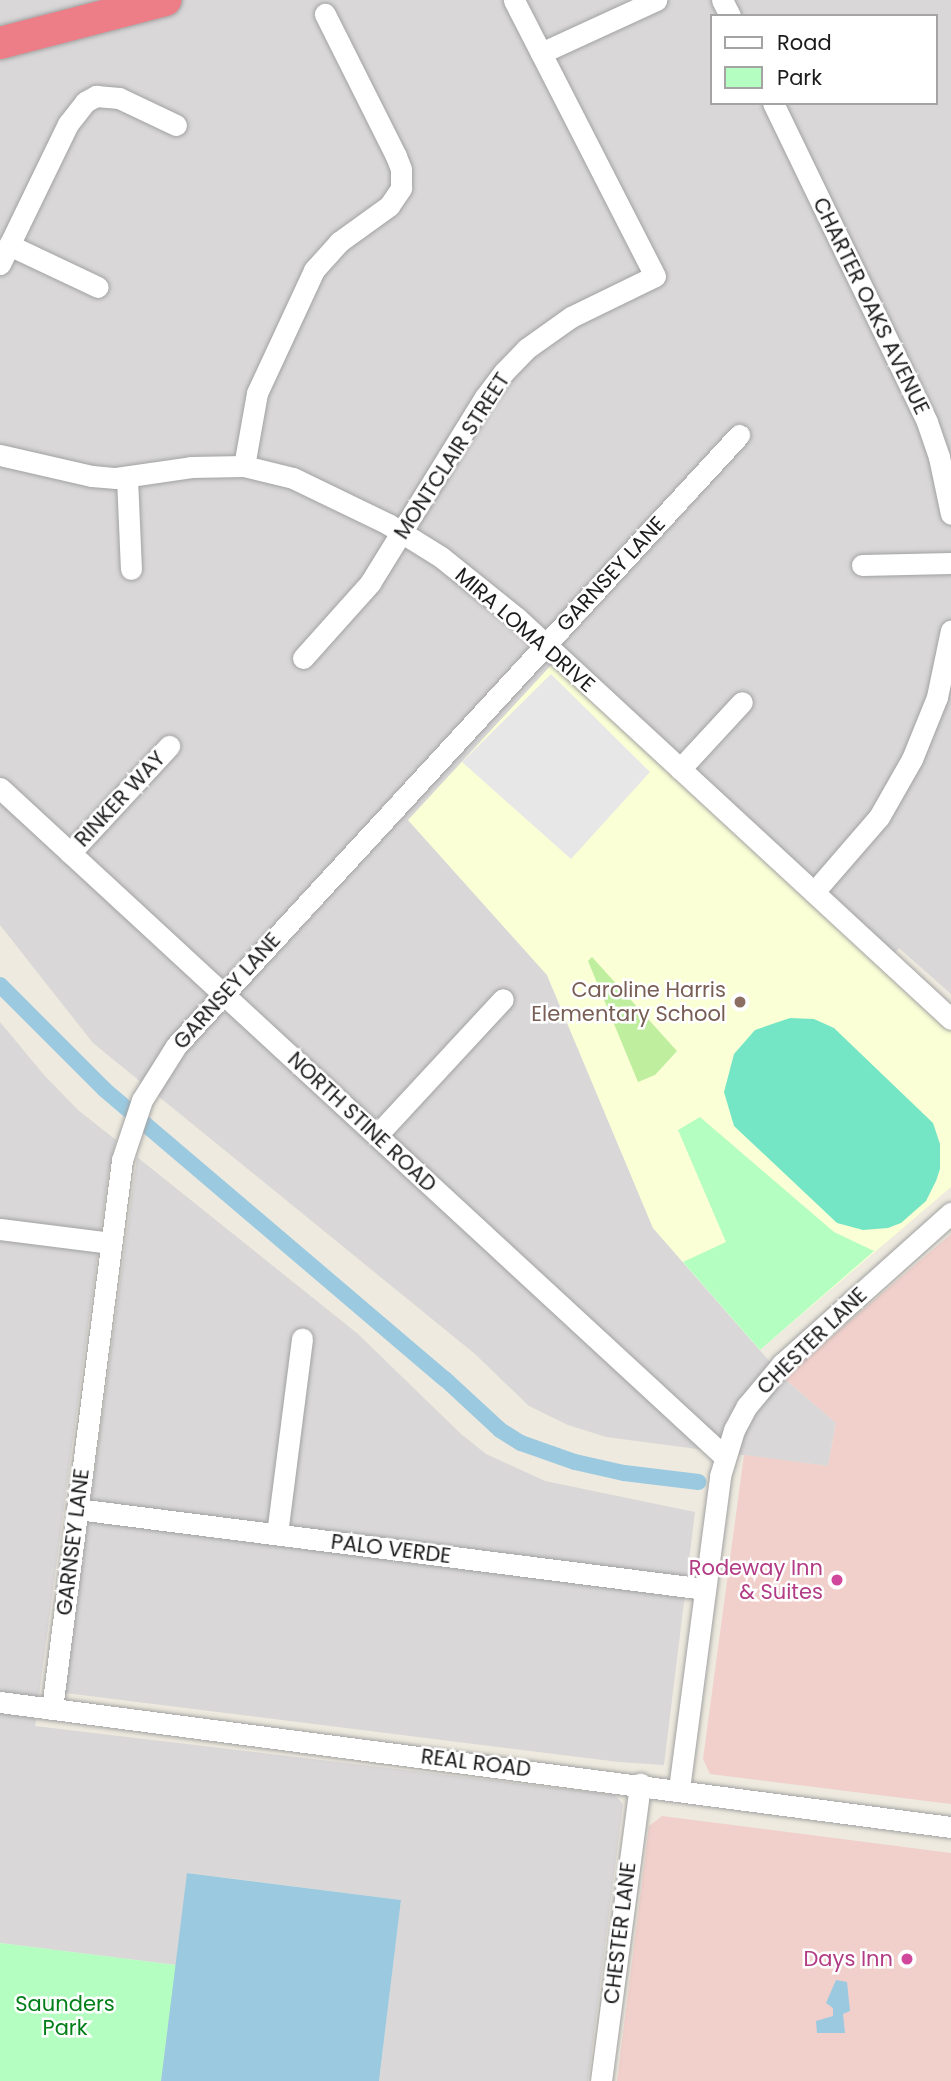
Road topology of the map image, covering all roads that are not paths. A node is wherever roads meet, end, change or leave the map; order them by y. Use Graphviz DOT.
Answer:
graph roads {
  1 [pos="165,0"];
  2 [pos="514,0"];
  3 [pos="656,0"];
  4 [pos="325,14"];
  5 [pos="0,43"];
  6 [pos="541,53"];
  7 [pos="774,105"];
  8 [pos="176,125"];
  9 [pos="9,245"];
  10 [pos="0,264"];
  11 [pos="98,287"];
  12 [pos="739,435"];
  13 [pos="0,455"];
  14 [pos="244,466"];
  15 [pos="127,478"];
  16 [pos="951,514"];
  17 [pos="402,532"];
  18 [pos="951,563"];
  19 [pos="862,565"];
  20 [pos="131,569"];
  21 [pos="951,630"];
  22 [pos="545,645"];
  23 [pos="303,658"];
  24 [pos="742,702"];
  25 [pos="169,746"];
  26 [pos="680,769"];
  27 [pos="0,788"];
  28 [pos="70,853"];
  29 [pos="814,892"];
  30 [pos="223,994"];
  31 [pos="503,999"];
  32 [pos="951,1019"];
  33 [pos="377,1135"];
  34 [pos="951,1213"];
  35 [pos="0,1229"];
  36 [pos="111,1243"];
  37 [pos="302,1339"];
  38 [pos="724,1456"];
  39 [pos="77,1508"];
  40 [pos="278,1534"];
  41 [pos="705,1589"];
  42 [pos="0,1702"];
  43 [pos="52,1709"];
  44 [pos="640,1784"];
  45 [pos="679,1789"];
  46 [pos="951,1827"];
  47 [pos="601,2081"];
  1 -- 5 [label="highway"];
  2 -- 6 [label="street, MONTCLAIR STREET"];
  3 -- 6 [label="street"];
  4 -- 14 [label="street"];
  6 -- 17 [label="street, MONTCLAIR STREET"];
  7 -- 16 [label="street, CHARTER OAKS AVENUE"];
  8 -- 9 [label="street"];
  9 -- 10 [label="street"];
  9 -- 11 [label="street"];
  12 -- 22 [label="street, GARNSEY LANE"];
  13 -- 15 [label="street, MIRA LOMA DRIVE"];
  14 -- 15 [label="street, MIRA LOMA DRIVE"];
  14 -- 17 [label="street, MIRA LOMA DRIVE"];
  15 -- 20 [label="street"];
  17 -- 22 [label="street, MIRA LOMA DRIVE"];
  17 -- 23 [label="street, MONTCLAIR STREET"];
  18 -- 19 [label="street"];
  21 -- 29 [label="street"];
  22 -- 26 [label="street, MIRA LOMA DRIVE"];
  22 -- 30 [label="street, GARNSEY LANE"];
  24 -- 26 [label="street"];
  25 -- 28 [label="street, RINKER WAY"];
  26 -- 29 [label="street, MIRA LOMA DRIVE"];
  27 -- 28 [label="street, NORTH STINE ROAD"];
  28 -- 30 [label="street, NORTH STINE ROAD"];
  29 -- 32 [label="street, MIRA LOMA DRIVE"];
  30 -- 33 [label="street, NORTH STINE ROAD"];
  30 -- 36 [label="street, GARNSEY LANE"];
  31 -- 33 [label="street"];
  33 -- 38 [label="street, NORTH STINE ROAD"];
  34 -- 38 [label="street, CHESTER LANE"];
  35 -- 36 [label="street"];
  36 -- 39 [label="street, GARNSEY LANE"];
  37 -- 40 [label="street"];
  38 -- 41 [label="street, CHESTER LANE"];
  39 -- 40 [label="street, PALO VERDE"];
  39 -- 43 [label="street, GARNSEY LANE"];
  40 -- 41 [label="street, PALO VERDE"];
  41 -- 45 [label="street, CHESTER LANE"];
  42 -- 43 [label="street, REAL ROAD"];
  43 -- 44 [label="street, REAL ROAD"];
  44 -- 45 [label="street, REAL ROAD"];
  44 -- 47 [label="street, CHESTER LANE"];
  45 -- 46 [label="street, REAL ROAD"];
}
